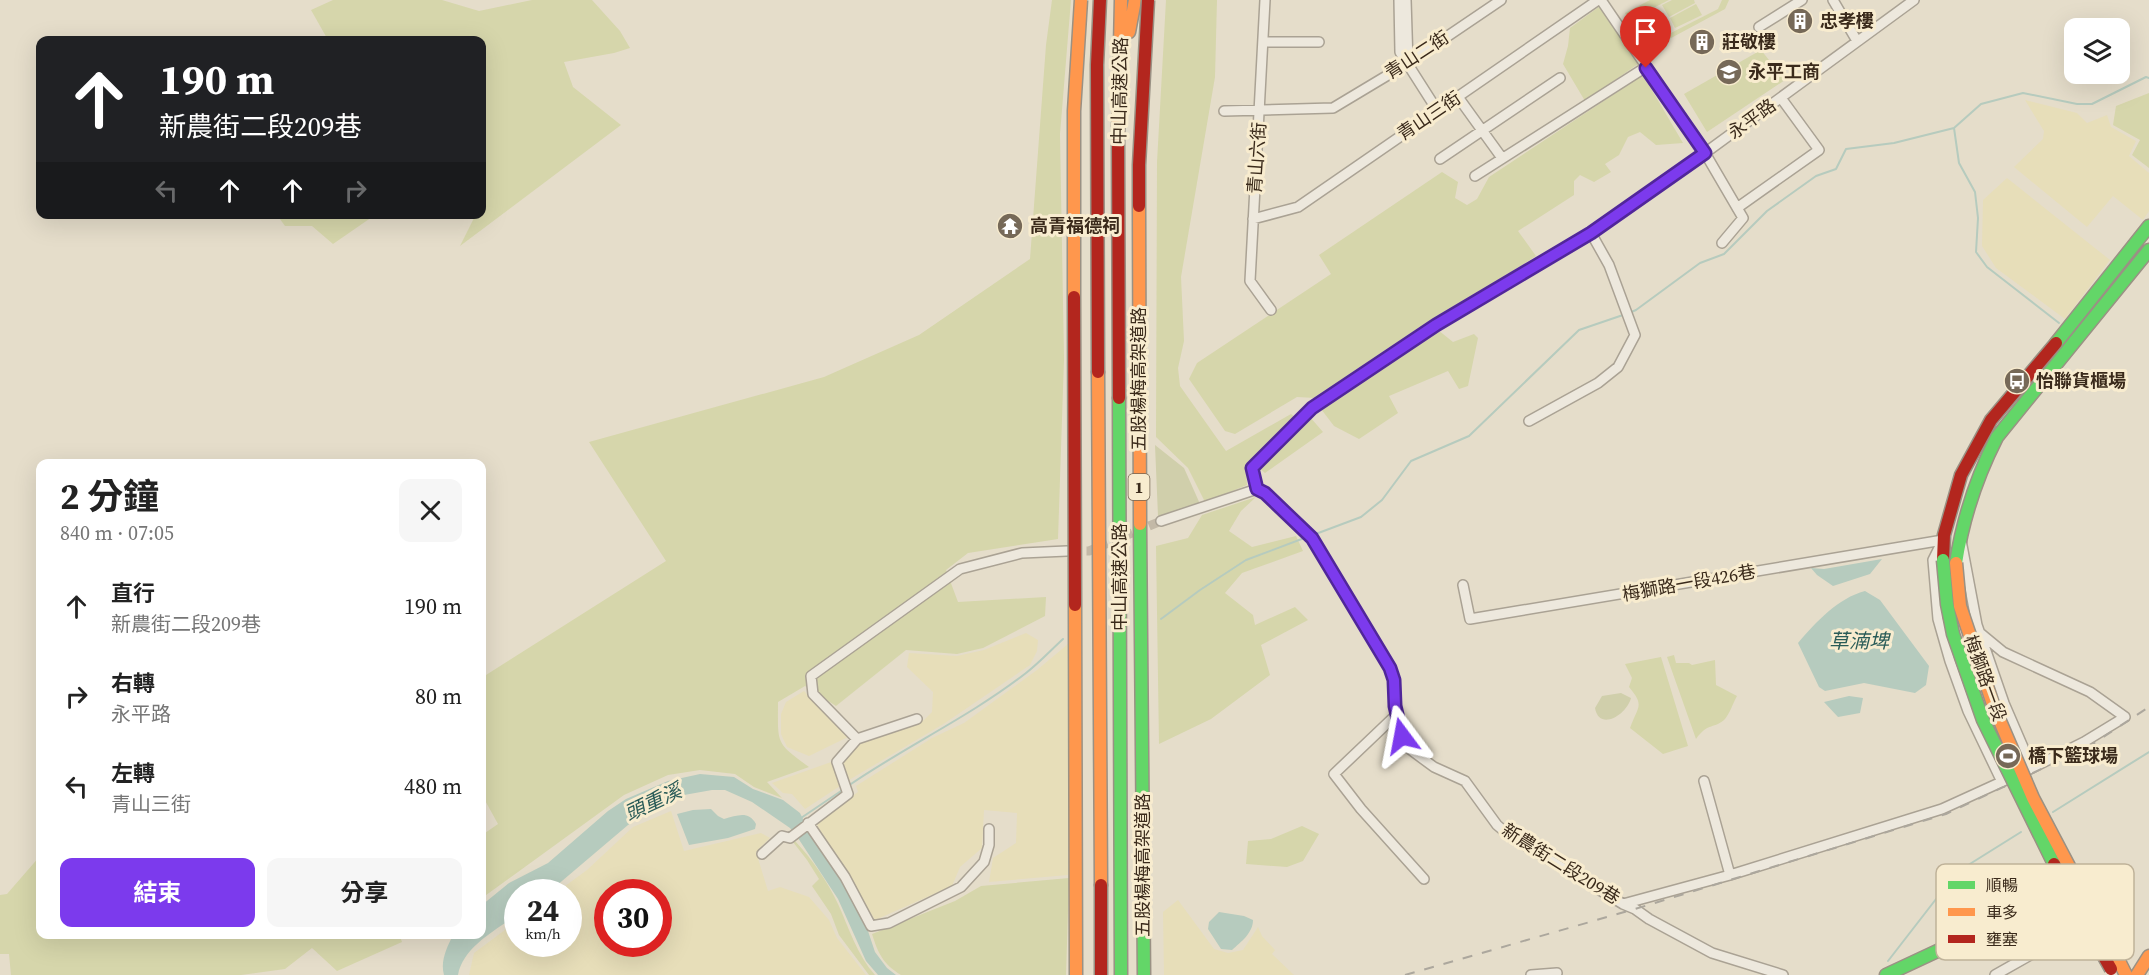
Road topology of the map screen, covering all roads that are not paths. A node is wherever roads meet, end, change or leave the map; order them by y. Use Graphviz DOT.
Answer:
graph roads {
  1 [pos="1081,0"];
  2 [pos="1100,0"];
  3 [pos="1121,0"];
  4 [pos="1135,0"];
  5 [pos="1148,0"];
  6 [pos="1265,0"];
  7 [pos="1399,0"];
  8 [pos="1406,0"];
  9 [pos="1501,0"];
  10 [pos="1599,0"];
  11 [pos="1802,0"];
  12 [pos="1833,0"];
  13 [pos="1914,0"];
  14 [pos="1759,27"];
  15 [pos="1857,41"];
  16 [pos="1263,42"];
  17 [pos="1319,42"];
  18 [pos="1408,63"];
  19 [pos="1646,68"];
  20 [pos="1560,78"];
  21 [pos="1458,97"];
  22 [pos="1118,98"];
  23 [pos="1781,98"];
  24 [pos="1260,110"];
  25 [pos="1437,110"];
  26 [pos="1224,111"];
  27 [pos="1482,130"];
  28 [pos="1705,153"];
  29 [pos="1502,158"];
  30 [pos="1440,159"];
  31 [pos="1475,176"];
  32 [pos="1737,208"];
  33 [pos="1253,219"];
  34 [pos="2149,226"];
  35 [pos="1591,233"];
  36 [pos="1722,243"];
  37 [pos="2149,250"];
  38 [pos="1271,309"];
  39 [pos="1529,421"];
  40 [pos="1257,489"];
  41 [pos="1161,521"];
  42 [pos="1960,534"];
  43 [pos="1943,540"];
  44 [pos="1067,551"];
  45 [pos="1463,585"];
  46 [pos="1978,629"];
  47 [pos="1396,715"];
  48 [pos="917,719"];
  49 [pos="857,739"];
  50 [pos="2032,768"];
  51 [pos="1704,781"];
  52 [pos="2002,782"];
  53 [pos="806,824"];
  54 [pos="989,830"];
  55 [pos="762,854"];
  56 [pos="2055,864"];
  57 [pos="2066,864"];
  58 [pos="1730,874"];
  59 [pos="1425,879"];
  60 [pos="1623,904"];
  61 [pos="1936,952"];
  62 [pos="2149,956"];
  63 [pos="2022,960"];
  64 [pos="2117,969"];
  65 [pos="1557,973"];
  66 [pos="1889,974"];
  67 [pos="1076,975"];
  68 [pos="1101,975"];
  69 [pos="1121,975"];
  70 [pos="1144,975"];
  71 [pos="1531,975"];
  72 [pos="1782,975"];
  73 [pos="1995,975"];
  74 [pos="2126,975"];
  75 [pos="2137,975"];
  1 -- 67 [label="main road, bridge"];
  2 -- 68 [label="main road, 中山高速公路"];
  3 -- 22 [label="main road, 中山高速公路 / 1"];
  4 -- 22 [label="main road"];
  5 -- 70 [label="main road, 五股楊梅高架道路 / 1, bridge"];
  6 -- 16 [label="street, 青山六街"];
  7 -- 18 [label="street"];
  8 -- 18 [label="street"];
  9 -- 18 [label="street, 青山二街"];
  10 -- 19 [label="street, 青山三街"];
  10 -- 21 [label="street, 青山三街"];
  11 -- 14 [label="street"];
  12 -- 15 [label="street"];
  13 -- 15 [label="street, 永平路"];
  15 -- 23 [label="street, 永平路"];
  16 -- 17 [label="street"];
  16 -- 24 [label="street, 青山六街"];
  18 -- 24 [label="street, 青山二街"];
  18 -- 25 [label="street"];
  19 -- 28 [label="street, 青山三街"];
  19 -- 29 [label="street"];
  20 -- 27 [label="street"];
  21 -- 25 [label="street, 青山三街"];
  21 -- 27 [label="street"];
  22 -- 69 [label="main road, 中山高速公路 / 1"];
  23 -- 28 [label="street, 永平路"];
  23 -- 32 [label="street"];
  24 -- 26 [label="street"];
  24 -- 33 [label="street, 青山六街"];
  25 -- 33 [label="street, 青山三街"];
  27 -- 29 [label="street"];
  27 -- 30 [label="street"];
  28 -- 32 [label="street, 青山三街"];
  28 -- 35 [label="street, 永平路"];
  29 -- 31 [label="street"];
  32 -- 36 [label="street"];
  33 -- 38 [label="street, 青山六街"];
  34 -- 43 [label="main road, 梅獅路一段"];
  35 -- 39 [label="street"];
  35 -- 40 [label="street, 永平路"];
  37 -- 42 [label="main road, 梅獅路一段"];
  40 -- 41 [label="street"];
  40 -- 47 [label="street, 新農街二段209巷"];
  42 -- 46 [label="street, 梅獅路一段"];
  42 -- 57 [label="main road, 梅獅路一段, bridge"];
  43 -- 45 [label="street, 梅獅路一段426巷"];
  43 -- 52 [label="street, 梅獅路一段"];
  43 -- 56 [label="main road, 梅獅路一段, bridge"];
  44 -- 49 [label="street"];
  46 -- 50 [label="street, 梅獅路一段"];
  46 -- 50 [label="street"];
  47 -- 59 [label="street"];
  47 -- 60 [label="street, 新農街二段209巷"];
  48 -- 49 [label="street"];
  49 -- 53 [label="street"];
  50 -- 52 [label="street"];
  51 -- 58 [label="street"];
  52 -- 58 [label="street"];
  53 -- 54 [label="street"];
  53 -- 55 [label="street"];
  58 -- 60 [label="street"];
  60 -- 72 [label="street, 新農街二段209巷"];
  61 -- 66 [label="main road"];
  62 -- 75 [label="main road"];
  63 -- 73 [label="street"];
  64 -- 74 [label="main road, 梅獅路一段"];
  65 -- 71 [label="street"];
}
